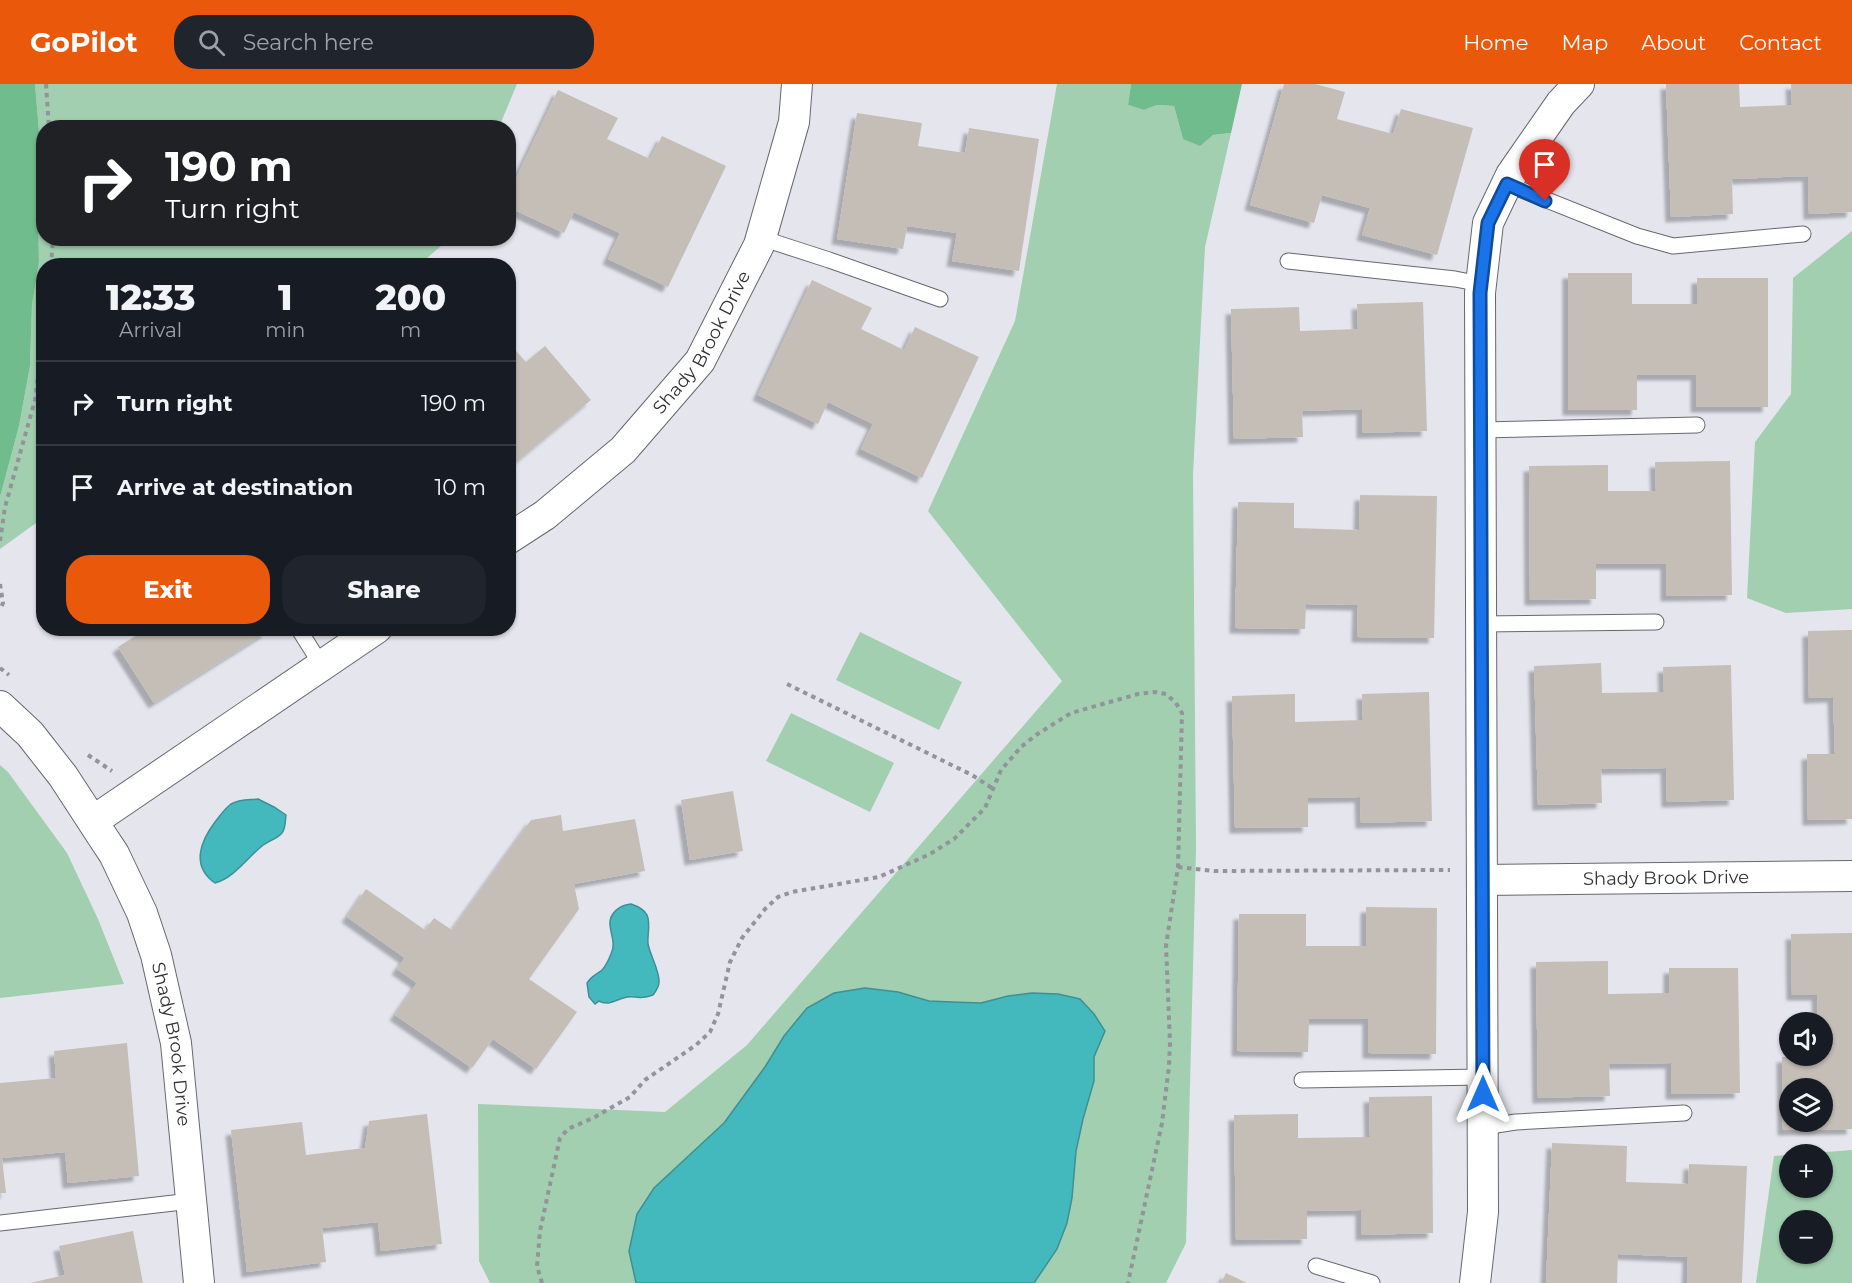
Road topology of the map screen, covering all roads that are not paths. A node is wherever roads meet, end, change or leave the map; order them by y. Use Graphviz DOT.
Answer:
graph roads {
  1 [pos="797,84"];
  2 [pos="1579,84"];
  3 [pos="1507,184"];
  4 [pos="1803,234"];
  5 [pos="761,238"];
  6 [pos="1288,261"];
  7 [pos="1481,284"];
  8 [pos="940,299"];
  9 [pos="1697,425"];
  10 [pos="1480,430"];
  11 [pos="516,534"];
  12 [pos="1656,622"];
  13 [pos="1480,624"];
  14 [pos="303,636"];
  15 [pos="365,636"];
  16 [pos="322,666"];
  17 [pos="0,706"];
  18 [pos="93,821"];
  19 [pos="1469,875"];
  20 [pos="1852,876"];
  21 [pos="1483,1077"];
  22 [pos="1302,1080"];
  23 [pos="1684,1113"];
  24 [pos="1483,1127"];
  25 [pos="191,1201"];
  26 [pos="0,1223"];
  27 [pos="1316,1266"];
  28 [pos="199,1283"];
  29 [pos="1372,1283"];
  30 [pos="1475,1283"];
  1 -- 5 [label="street, Shady Brook Drive"];
  2 -- 3 [label="street"];
  3 -- 4 [label="lane"];
  3 -- 7 [label="street"];
  5 -- 8 [label="lane"];
  5 -- 11 [label="street, Shady Brook Drive"];
  6 -- 7 [label="lane"];
  7 -- 10 [label="street"];
  9 -- 10 [label="lane"];
  10 -- 13 [label="street"];
  12 -- 13 [label="lane"];
  13 -- 19 [label="street"];
  14 -- 16 [label="lane"];
  15 -- 16 [label="street"];
  16 -- 18 [label="street"];
  17 -- 18 [label="street, Shady Brook Drive"];
  18 -- 25 [label="street, Shady Brook Drive"];
  19 -- 20 [label="street, Shady Brook Drive"];
  19 -- 21 [label="street"];
  21 -- 22 [label="lane"];
  21 -- 24 [label="street"];
  23 -- 24 [label="lane"];
  24 -- 30 [label="street"];
  25 -- 26 [label="lane"];
  25 -- 28 [label="street, Shady Brook Drive"];
  27 -- 29 [label="lane"];
}
